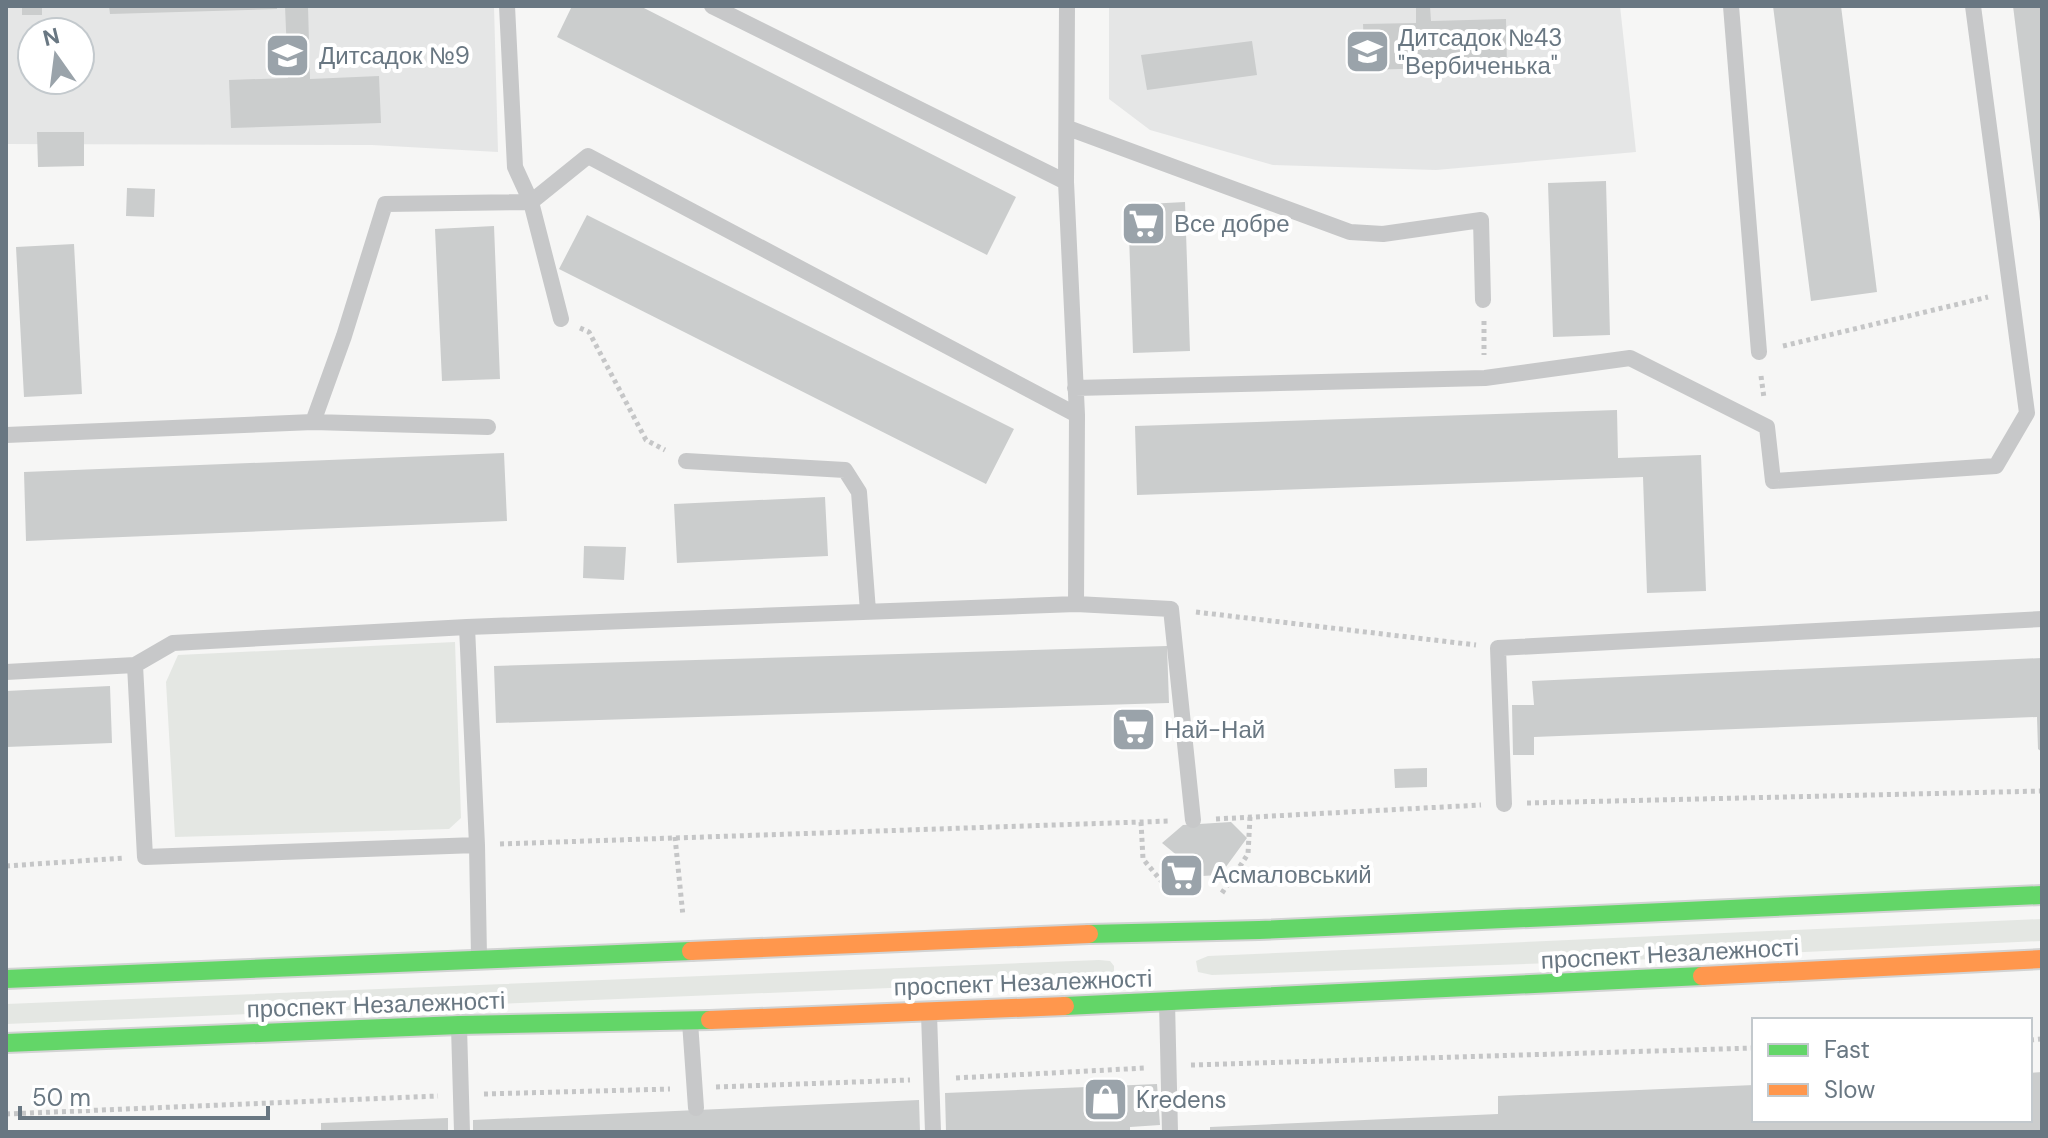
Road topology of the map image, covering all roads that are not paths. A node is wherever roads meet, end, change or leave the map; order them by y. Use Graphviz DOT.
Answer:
graph roads {
  1 [pos="507,6"];
  2 [pos="712,6"];
  3 [pos="1067,6"];
  4 [pos="1731,6"];
  5 [pos="1973,6"];
  6 [pos="1068,128"];
  7 [pos="1066,182"];
  8 [pos="531,202"];
  9 [pos="1483,300"];
  10 [pos="561,319"];
  11 [pos="1759,352"];
  12 [pos="1075,388"];
  13 [pos="1077,415"];
  14 [pos="313,422"];
  15 [pos="488,427"];
  16 [pos="6,435"];
  17 [pos="686,461"];
  18 [pos="1076,604"];
  19 [pos="868,611"];
  20 [pos="2042,619"];
  21 [pos="467,627"];
  22 [pos="135,665"];
  23 [pos="6,672"];
  24 [pos="1504,804"];
  25 [pos="1193,820"];
  26 [pos="477,845"];
  27 [pos="2042,895"];
  28 [pos="2042,959"];
  29 [pos="479,960"];
  30 [pos="6,979"];
  31 [pos="1167,1001"];
  32 [pos="928,1010"];
  33 [pos="690,1021"];
  34 [pos="459,1025"];
  35 [pos="6,1043"];
  36 [pos="696,1108"];
  37 [pos="462,1132"];
  38 [pos="933,1132"];
  39 [pos="1170,1132"];
  1 -- 8 [label="lane"];
  2 -- 7 [label="lane"];
  3 -- 6 [label="lane"];
  4 -- 11 [label="lane"];
  5 -- 12 [label="lane"];
  6 -- 7 [label="lane"];
  6 -- 9 [label="lane"];
  7 -- 12 [label="lane"];
  8 -- 10 [label="lane"];
  8 -- 13 [label="lane"];
  8 -- 14 [label="lane"];
  12 -- 13 [label="lane"];
  13 -- 18 [label="lane"];
  14 -- 15 [label="lane"];
  14 -- 16 [label="lane"];
  17 -- 19 [label="lane"];
  18 -- 19 [label="lane"];
  18 -- 25 [label="lane"];
  19 -- 21 [label="lane"];
  20 -- 24 [label="lane"];
  21 -- 22 [label="lane"];
  21 -- 26 [label="lane"];
  22 -- 23 [label="lane"];
  22 -- 26 [label="lane"];
  26 -- 29 [label="lane"];
  27 -- 29 [label="main road, проспект Незалежності"];
  28 -- 31 [label="main road, проспект Незалежності"];
  29 -- 30 [label="main road, проспект Незалежності"];
  31 -- 32 [label="main road, проспект Незалежності"];
  31 -- 39 [label="lane"];
  32 -- 33 [label="main road, проспект Незалежності"];
  32 -- 38 [label="lane"];
  33 -- 34 [label="main road, проспект Незалежності"];
  33 -- 36 [label="lane"];
  34 -- 35 [label="main road, проспект Незалежності"];
  34 -- 37 [label="lane"];
}
